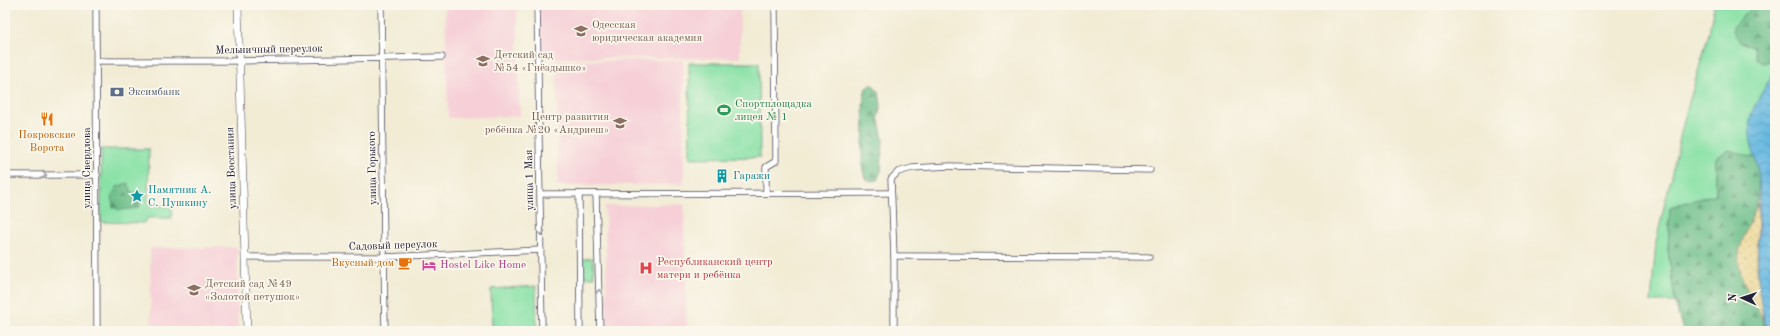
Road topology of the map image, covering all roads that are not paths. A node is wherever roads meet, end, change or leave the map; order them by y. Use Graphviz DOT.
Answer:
graph roads {
  1 [pos="96,5"];
  2 [pos="238,5"];
  3 [pos="381,5"];
  4 [pos="538,5"];
  5 [pos="775,5"];
  6 [pos="442,57"];
  7 [pos="382,58"];
  8 [pos="97,61"];
  9 [pos="239,61"];
  10 [pos="1150,170"];
  11 [pos="5,175"];
  12 [pos="97,175"];
  13 [pos="766,193"];
  14 [pos="890,193"];
  15 [pos="541,194"];
  16 [pos="579,194"];
  17 [pos="596,194"];
  18 [pos="541,250"];
  19 [pos="894,256"];
  20 [pos="384,257"];
  21 [pos="1148,257"];
  22 [pos="245,258"];
  23 [pos="97,331"];
  24 [pos="246,331"];
  25 [pos="386,331"];
  26 [pos="542,331"];
  27 [pos="580,331"];
  28 [pos="600,331"];
  29 [pos="894,331"];
  1 -- 8 [label="street, улица Свердлова"];
  2 -- 9 [label="street, улица Восстания"];
  3 -- 7 [label="street, улица Горького"];
  4 -- 15 [label="street, улица 1 Мая"];
  5 -- 13 [label="street"];
  6 -- 7 [label="street, Мельничный переулок"];
  7 -- 9 [label="street, Мельничный переулок"];
  7 -- 20 [label="street, улица Горького"];
  8 -- 9 [label="street, Мельничный переулок"];
  8 -- 12 [label="street, улица Свердлова"];
  9 -- 22 [label="street, улица Восстания"];
  10 -- 14 [label="street"];
  11 -- 12 [label="street, one-way"];
  12 -- 23 [label="street, улица Свердлова"];
  13 -- 14 [label="street"];
  13 -- 17 [label="street"];
  14 -- 19 [label="street"];
  15 -- 16 [label="street"];
  15 -- 18 [label="street, улица 1 Мая, one-way"];
  16 -- 17 [label="street"];
  16 -- 27 [label="street"];
  28 -- 17 [label="street, one-way"];
  18 -- 20 [label="street, Садовый переулок"];
  18 -- 26 [label="street, улица 1 Мая"];
  19 -- 21 [label="street"];
  19 -- 29 [label="street"];
  20 -- 22 [label="street, Садовый переулок"];
  20 -- 25 [label="street, улица Горького"];
  22 -- 24 [label="street, улица Восстания"];
}
